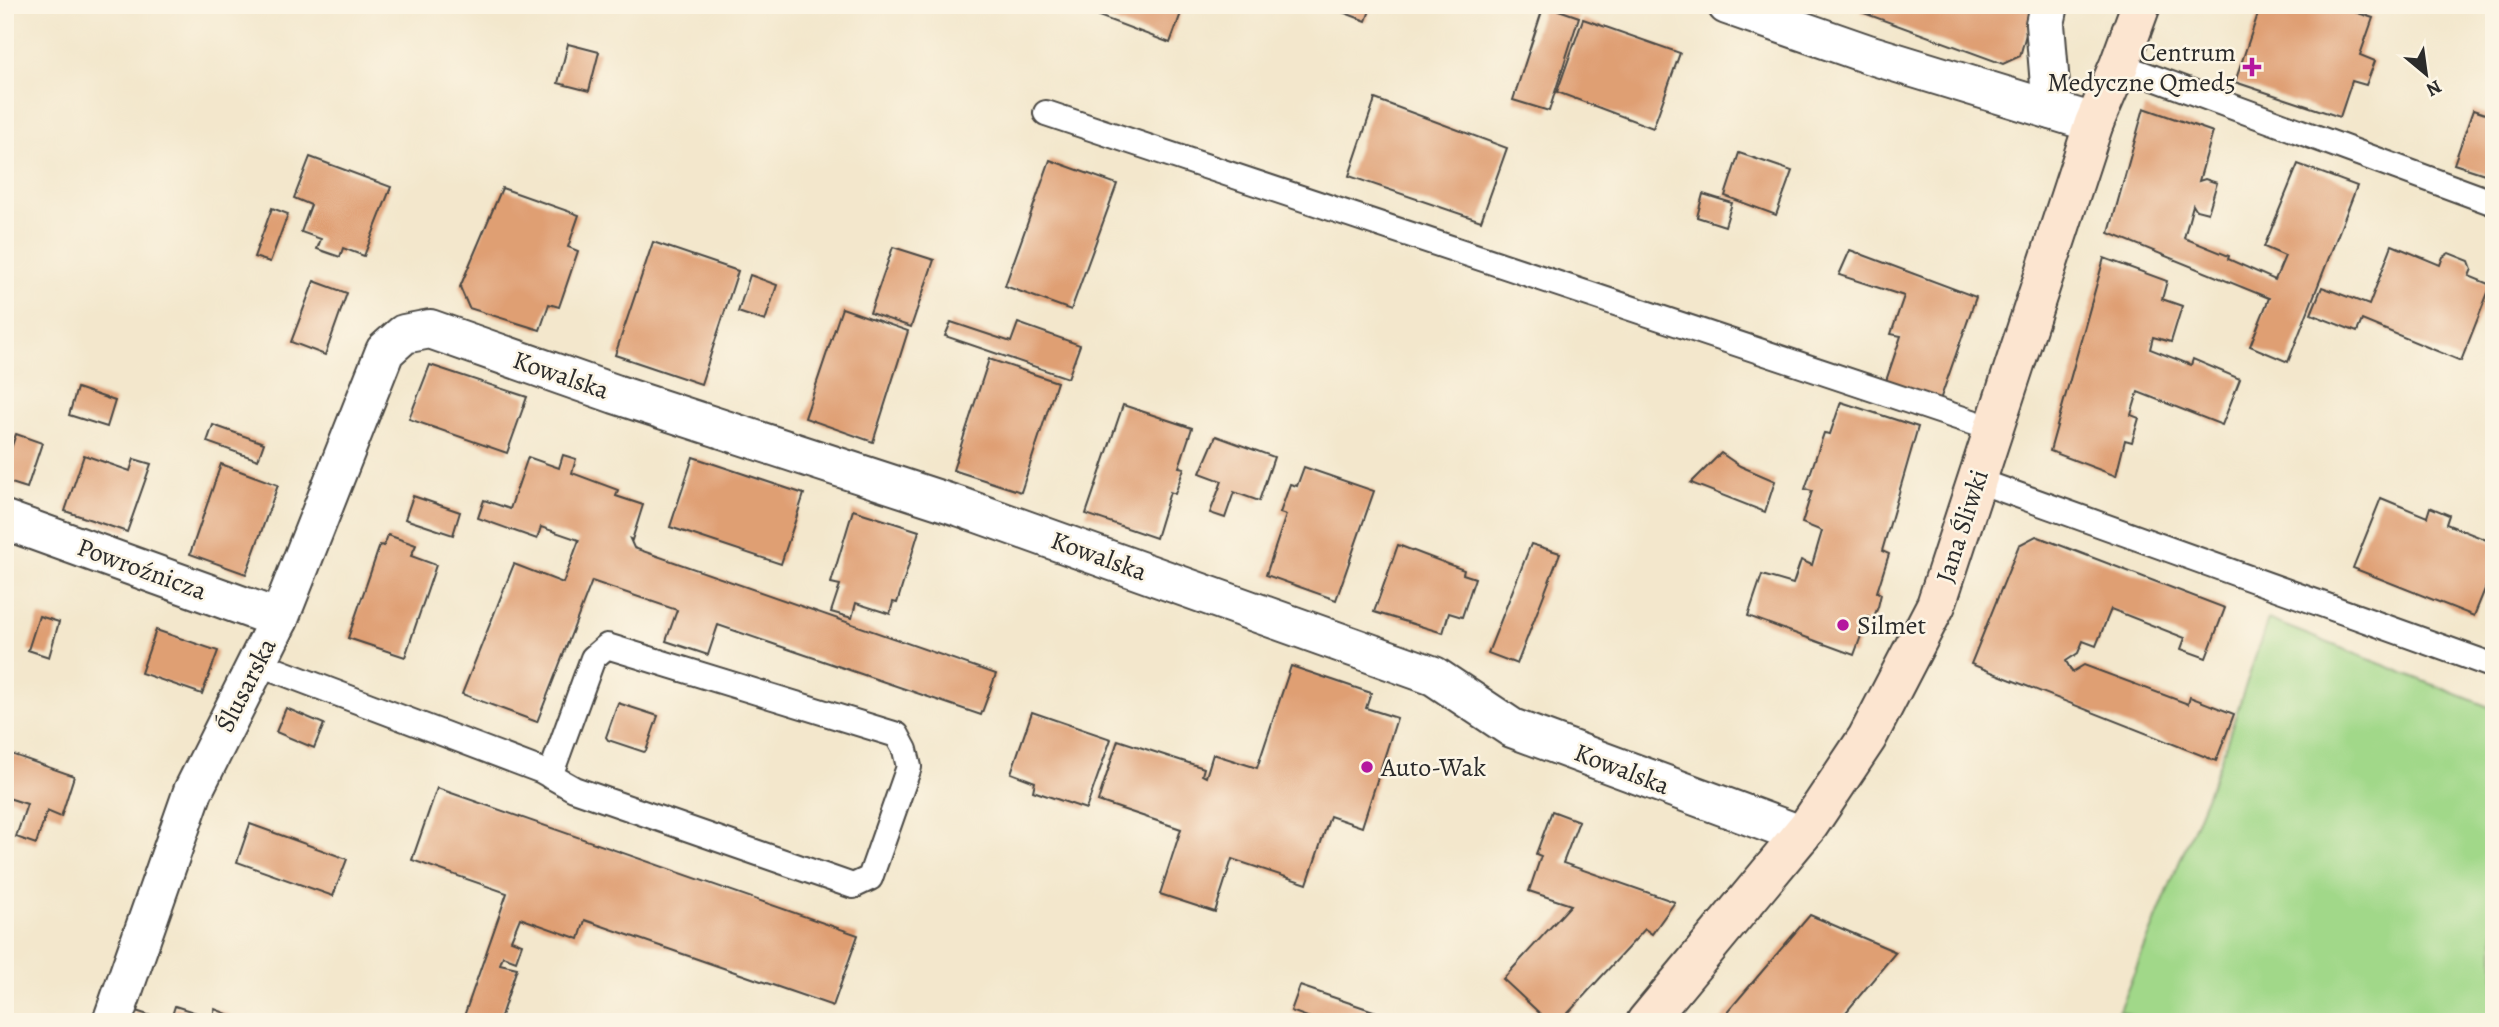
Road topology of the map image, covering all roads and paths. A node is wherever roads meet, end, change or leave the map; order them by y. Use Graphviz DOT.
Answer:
graph roads {
  1 [pos="1727,5"];
  2 [pos="2049,5"];
  3 [pos="2141,5"];
  4 [pos="2119,65"];
  5 [pos="2052,110"];
  6 [pos="1046,113"];
  7 [pos="2094,122"];
  8 [pos="2494,203"];
  9 [pos="385,351"];
  10 [pos="1993,429"];
  11 [pos="1976,480"];
  12 [pos="5,520"];
  13 [pos="279,619"];
  14 [pos="257,663"];
  15 [pos="2494,666"];
  16 [pos="550,776"];
  17 [pos="1801,835"];
  18 [pos="112,1022"];
  19 [pos="1646,1022"];
  1 -- 5 [label="street"];
  2 -- 5 [label="street"];
  3 -- 4 [label="street, Jana Śliwki"];
  4 -- 7 [label="street, Jana Śliwki"];
  4 -- 8 [label="lane"];
  5 -- 7 [label="street"];
  6 -- 10 [label="lane"];
  7 -- 10 [label="street, Jana Śliwki"];
  9 -- 13 [label="street, Ślusarska"];
  9 -- 17 [label="street, Kowalska"];
  10 -- 11 [label="street, Jana Śliwki"];
  11 -- 15 [label="lane"];
  11 -- 17 [label="street, Jana Śliwki"];
  12 -- 13 [label="street, Powroźnicza"];
  13 -- 14 [label="street, Ślusarska"];
  14 -- 16 [label="lane"];
  14 -- 18 [label="street, Ślusarska"];
  16 -- 16 [label="lane"];
  17 -- 19 [label="street, Jana Śliwki"];
}
